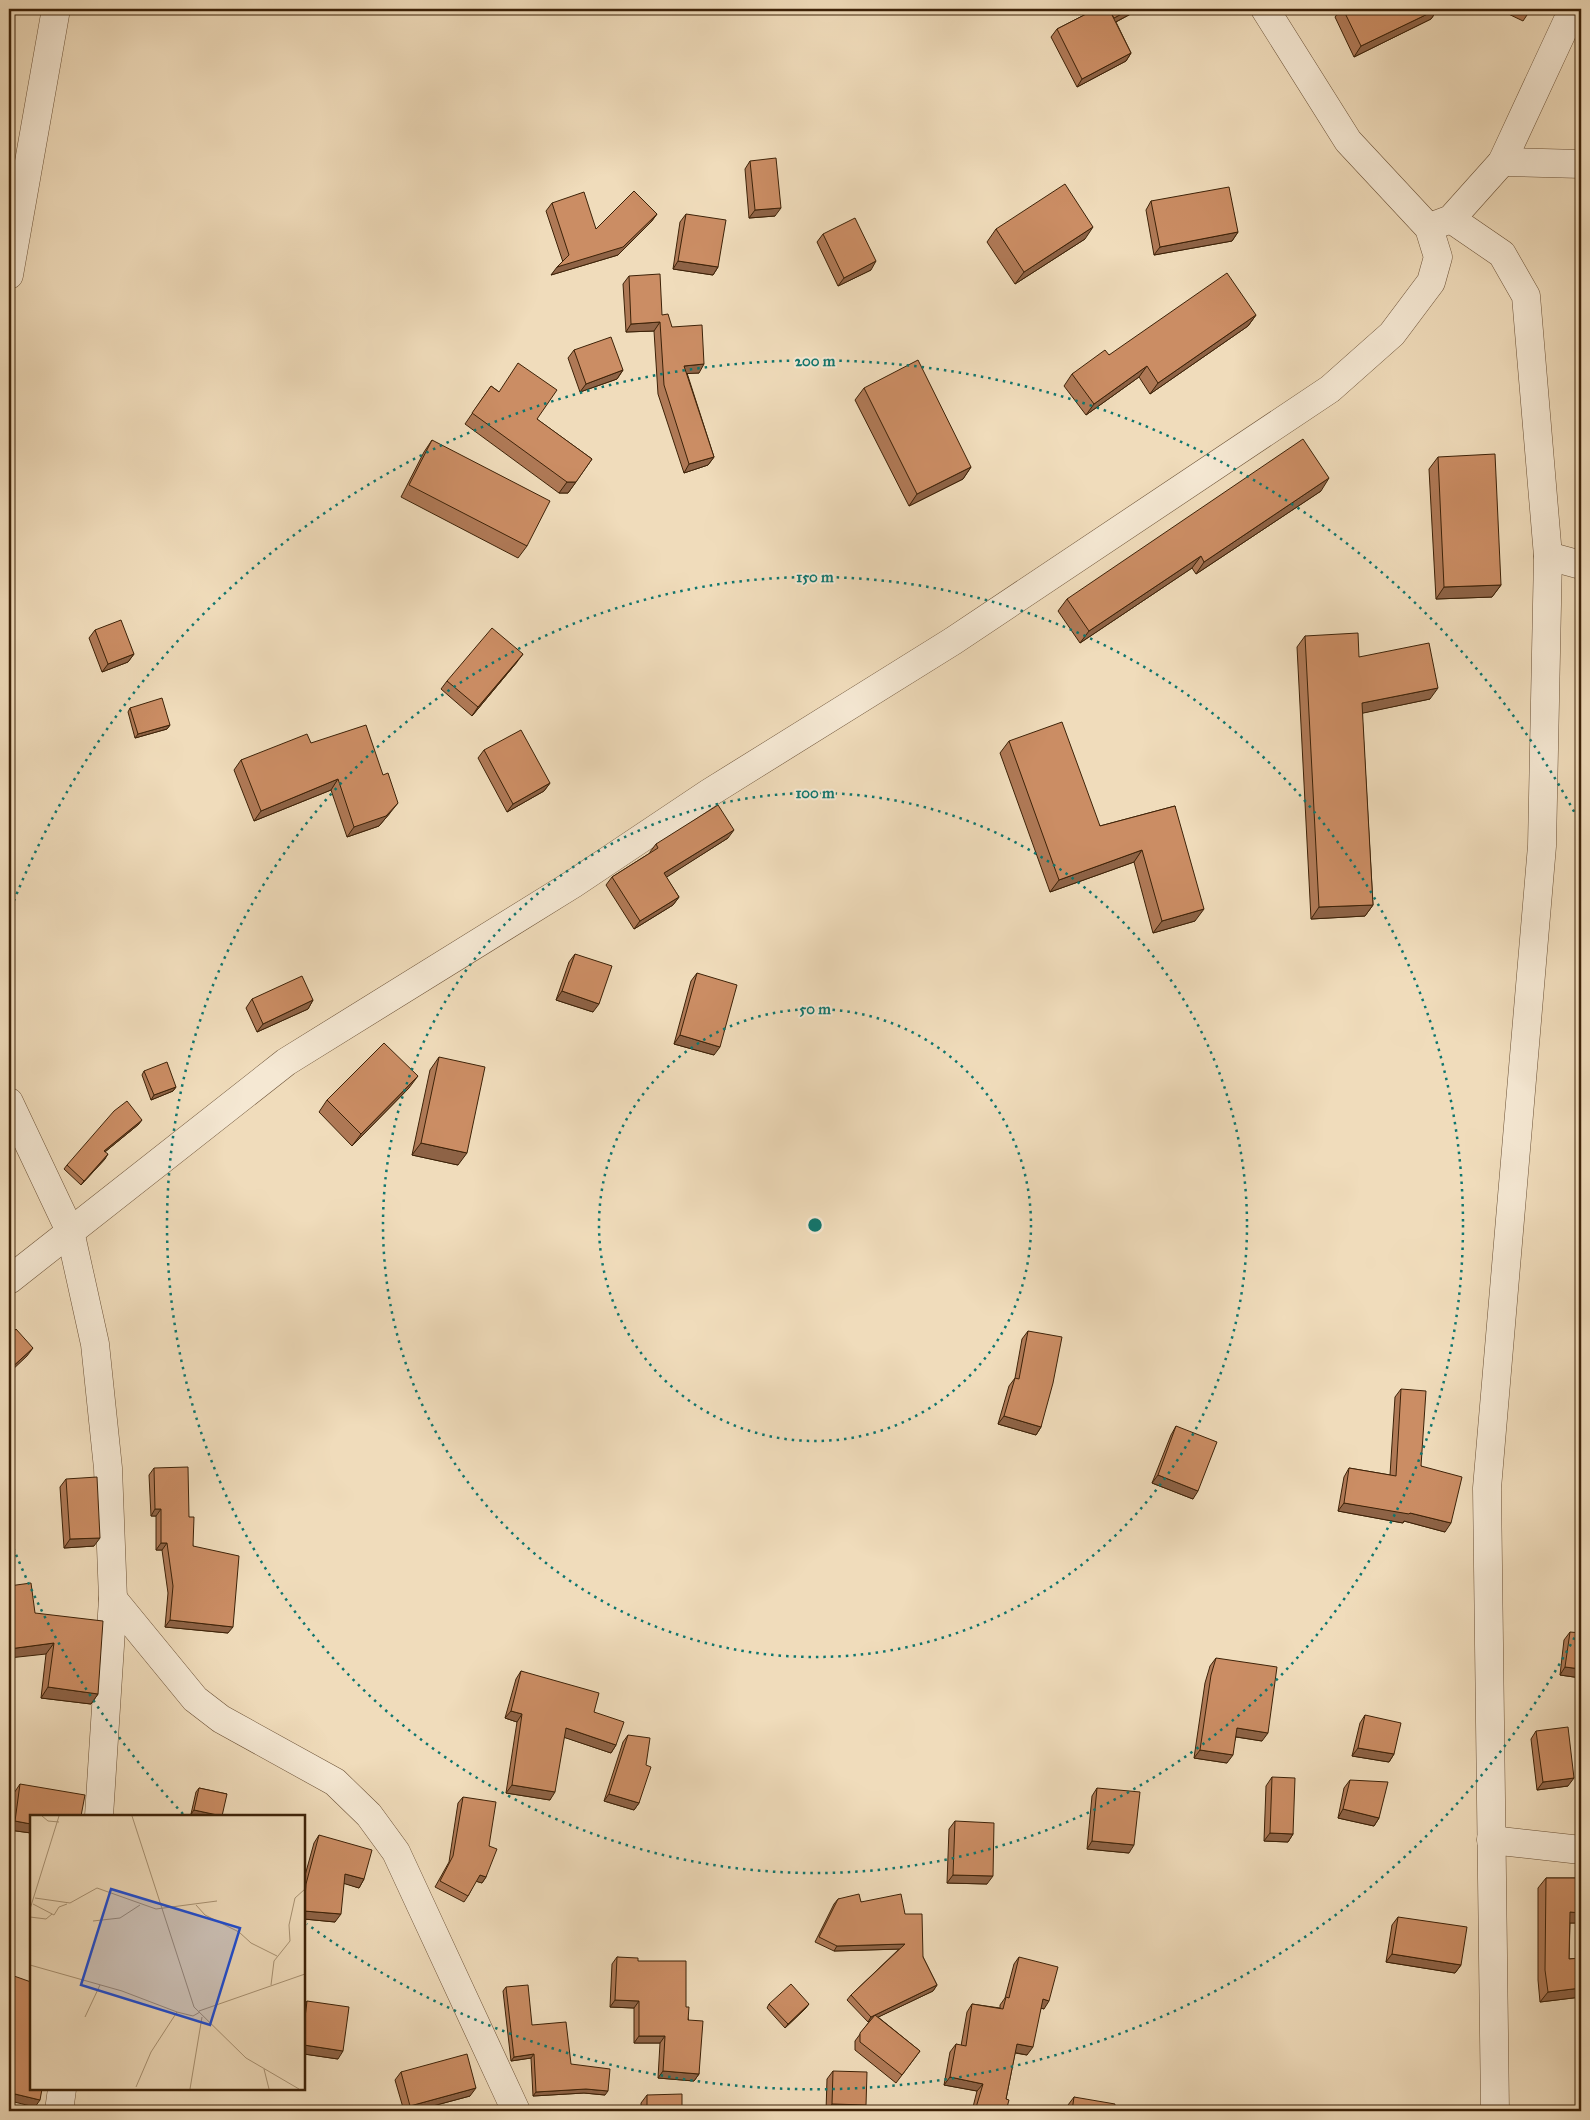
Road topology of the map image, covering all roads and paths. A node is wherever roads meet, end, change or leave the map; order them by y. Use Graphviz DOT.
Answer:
graph roads {
  1 [pos="56,9"];
  2 [pos="1265,9"];
  3 [pos="1573,9"];
  4 [pos="1502,162"];
  5 [pos="1581,164"];
  6 [pos="1440,223"];
  7 [pos="9,275"];
  8 [pos="1548,556"];
  9 [pos="1581,564"];
  10 [pos="9,1102"];
  11 [pos="70,1231"];
  12 [pos="9,1280"];
  13 [pos="113,1599"];
  14 [pos="99,1815"];
  15 [pos="1491,1840"];
  16 [pos="1581,1850"];
  17 [pos="62,2090"];
  18 [pos="59,2111"];
  19 [pos="516,2111"];
  20 [pos="1495,2111"];
  1 -- 7 [label="street"];
  2 -- 6 [label="street"];
  3 -- 4 [label="street"];
  4 -- 5 [label="street"];
  4 -- 6 [label="street"];
  6 -- 8 [label="street"];
  6 -- 11 [label="street"];
  8 -- 9 [label="street"];
  8 -- 15 [label="street"];
  10 -- 11 [label="street"];
  11 -- 12 [label="street"];
  11 -- 13 [label="street"];
  13 -- 14 [label="street"];
  13 -- 19 [label="street"];
  15 -- 16 [label="street"];
  15 -- 20 [label="street"];
  17 -- 18 [label="street"];
}
